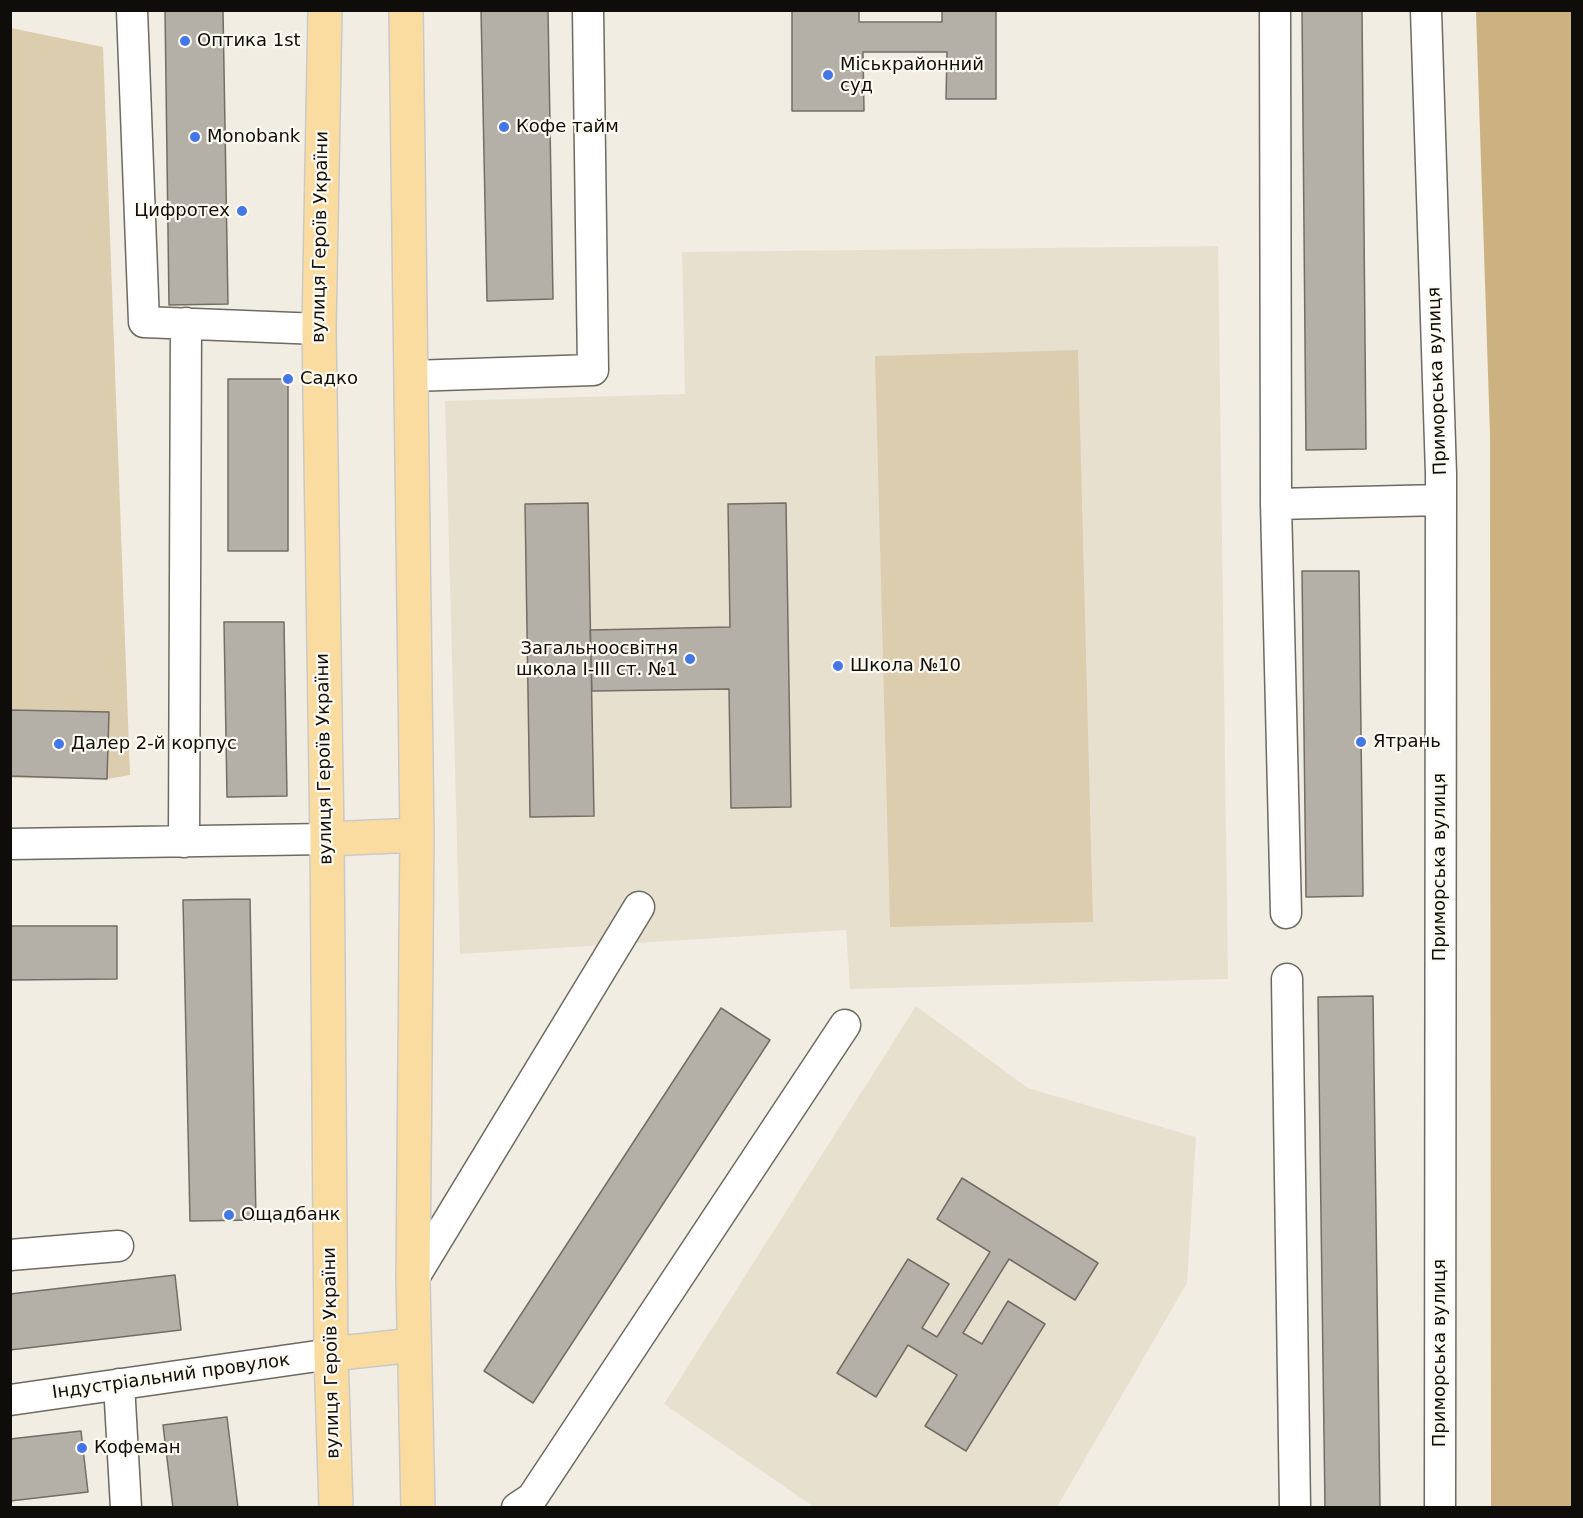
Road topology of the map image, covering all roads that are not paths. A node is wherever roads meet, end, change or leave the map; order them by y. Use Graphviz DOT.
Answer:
graph roads {
  1 [pos="132,10"];
  2 [pos="325,10"];
  3 [pos="406,10"];
  4 [pos="588,10"];
  5 [pos="1275,10"];
  6 [pos="1426,10"];
  7 [pos="186,323"];
  8 [pos="320,329"];
  9 [pos="411,376"];
  10 [pos="1441,500"];
  11 [pos="1275,504"];
  12 [pos="417,835"];
  13 [pos="327,839"];
  14 [pos="184,842"];
  15 [pos="10,844"];
  16 [pos="639,907"];
  17 [pos="1286,913"];
  18 [pos="1287,979"];
  19 [pos="845,1025"];
  20 [pos="118,1246"];
  21 [pos="10,1255"];
  22 [pos="413,1280"];
  23 [pos="414,1345"];
  24 [pos="331,1354"];
  25 [pos="119,1384"];
  26 [pos="10,1400"];
  27 [pos="126,1508"];
  28 [pos="336,1508"];
  29 [pos="418,1508"];
  30 [pos="517,1508"];
  31 [pos="1295,1508"];
  32 [pos="1440,1508"];
  1 -- 7 [label="street"];
  2 -- 8 [label="main road, вулиця Героїв України"];
  3 -- 9 [label="main road"];
  4 -- 9 [label="street"];
  5 -- 11 [label="street"];
  6 -- 10 [label="street, Приморська вулиця"];
  7 -- 8 [label="street"];
  7 -- 14 [label="street"];
  8 -- 13 [label="main road, вулиця Героїв України"];
  9 -- 12 [label="main road"];
  10 -- 11 [label="street"];
  10 -- 32 [label="street, Приморська вулиця"];
  11 -- 17 [label="street"];
  12 -- 13 [label="main road"];
  12 -- 22 [label="main road"];
  13 -- 14 [label="street"];
  13 -- 24 [label="main road, вулиця Героїв України"];
  14 -- 15 [label="street"];
  16 -- 22 [label="street"];
  18 -- 31 [label="street"];
  19 -- 30 [label="street"];
  20 -- 21 [label="street"];
  22 -- 23 [label="main road"];
  23 -- 24 [label="main road"];
  23 -- 29 [label="main road"];
  24 -- 25 [label="street, Індустріальний провулок"];
  24 -- 28 [label="main road, вулиця Героїв України"];
  25 -- 26 [label="street, Індустріальний провулок"];
  25 -- 27 [label="street"];
}
